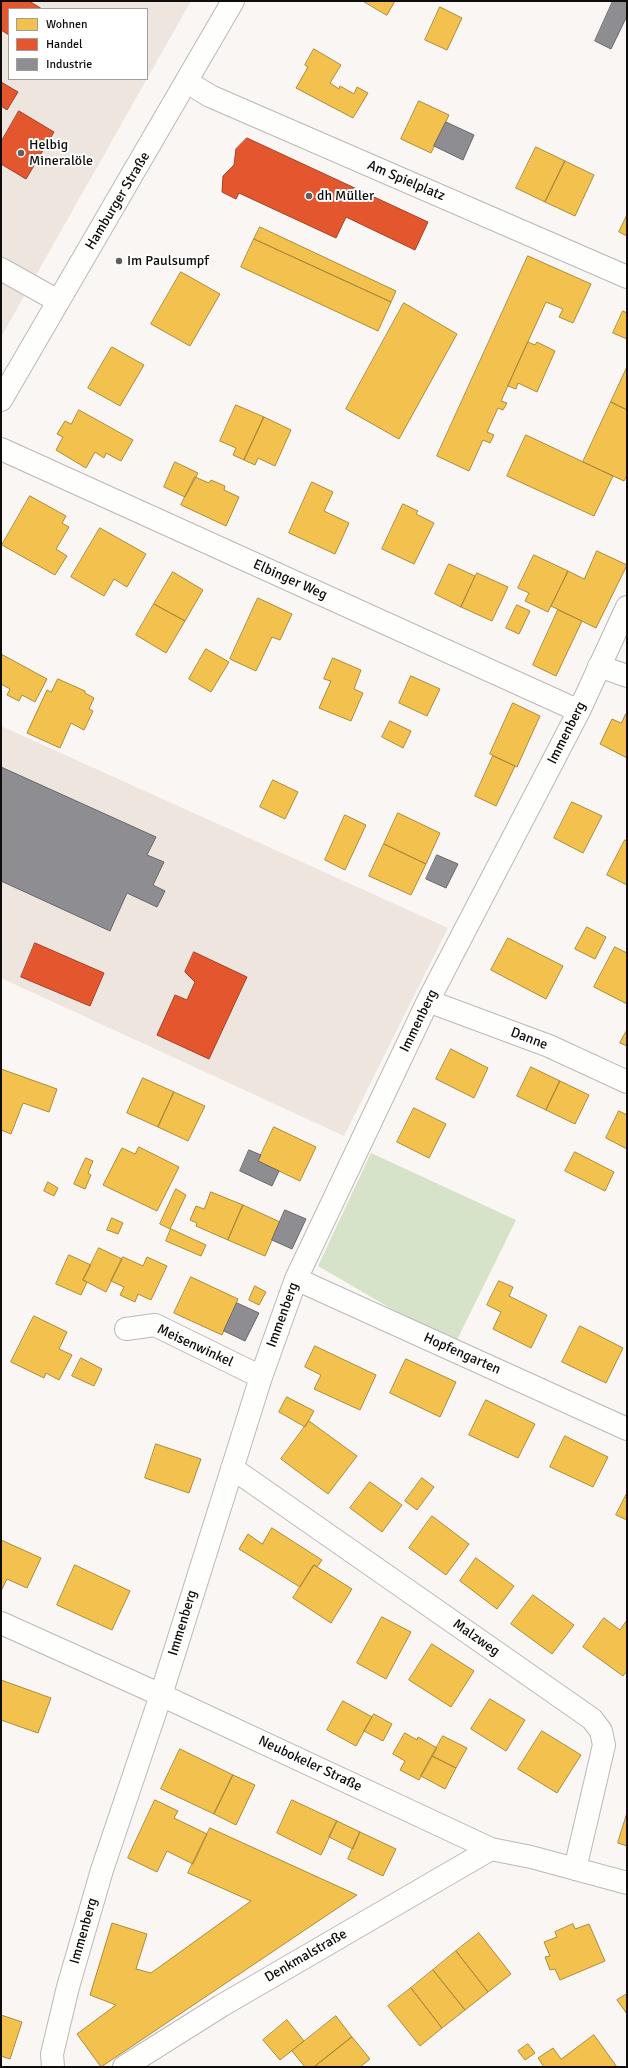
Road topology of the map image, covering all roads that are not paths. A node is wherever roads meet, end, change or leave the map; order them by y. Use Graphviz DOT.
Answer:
graph roads {
  1 [pos="233,1"];
  2 [pos="187,82"];
  3 [pos="1,268"];
  4 [pos="627,277"];
  5 [pos="58,301"];
  6 [pos="1,400"];
  7 [pos="1,449"];
  8 [pos="627,607"];
  9 [pos="600,666"];
  10 [pos="627,676"];
  11 [pos="579,711"];
  12 [pos="428,1001"];
  13 [pos="627,1082"];
  14 [pos="296,1279"];
  15 [pos="126,1329"];
  16 [pos="261,1378"];
  17 [pos="627,1429"];
  18 [pos="232,1468"];
  19 [pos="1,1623"];
  20 [pos="161,1695"];
  21 [pos="491,1849"];
  22 [pos="575,1869"];
  23 [pos="627,1883"];
  24 [pos="53,2067"];
  25 [pos="124,2067"];
  1 -- 2 [label="street, Hamburger Straße"];
  2 -- 4 [label="street, Am Spielplatz"];
  2 -- 5 [label="street, Hamburger Straße"];
  3 -- 5 [label="street"];
  5 -- 6 [label="street, Hamburger Straße"];
  7 -- 11 [label="street, Elbinger Weg"];
  8 -- 9 [label="street, Immenberg"];
  9 -- 10 [label="street"];
  9 -- 11 [label="street, Immenberg"];
  11 -- 12 [label="street, Immenberg"];
  12 -- 13 [label="street, Danne"];
  12 -- 14 [label="street, Immenberg"];
  14 -- 16 [label="street, Immenberg"];
  14 -- 17 [label="street, Hopfengarten"];
  15 -- 16 [label="street, Meisenwinkel"];
  16 -- 18 [label="street, Immenberg"];
  18 -- 20 [label="street, Immenberg"];
  18 -- 22 [label="street, Malzweg"];
  19 -- 20 [label="street, Neubokeler Straße"];
  20 -- 21 [label="street, Neubokeler Straße"];
  20 -- 24 [label="street, Immenberg"];
  21 -- 22 [label="street, Neubokeler Straße"];
  21 -- 25 [label="street, Denkmalstraße"];
  22 -- 23 [label="street, Neubokeler Straße"];
}
